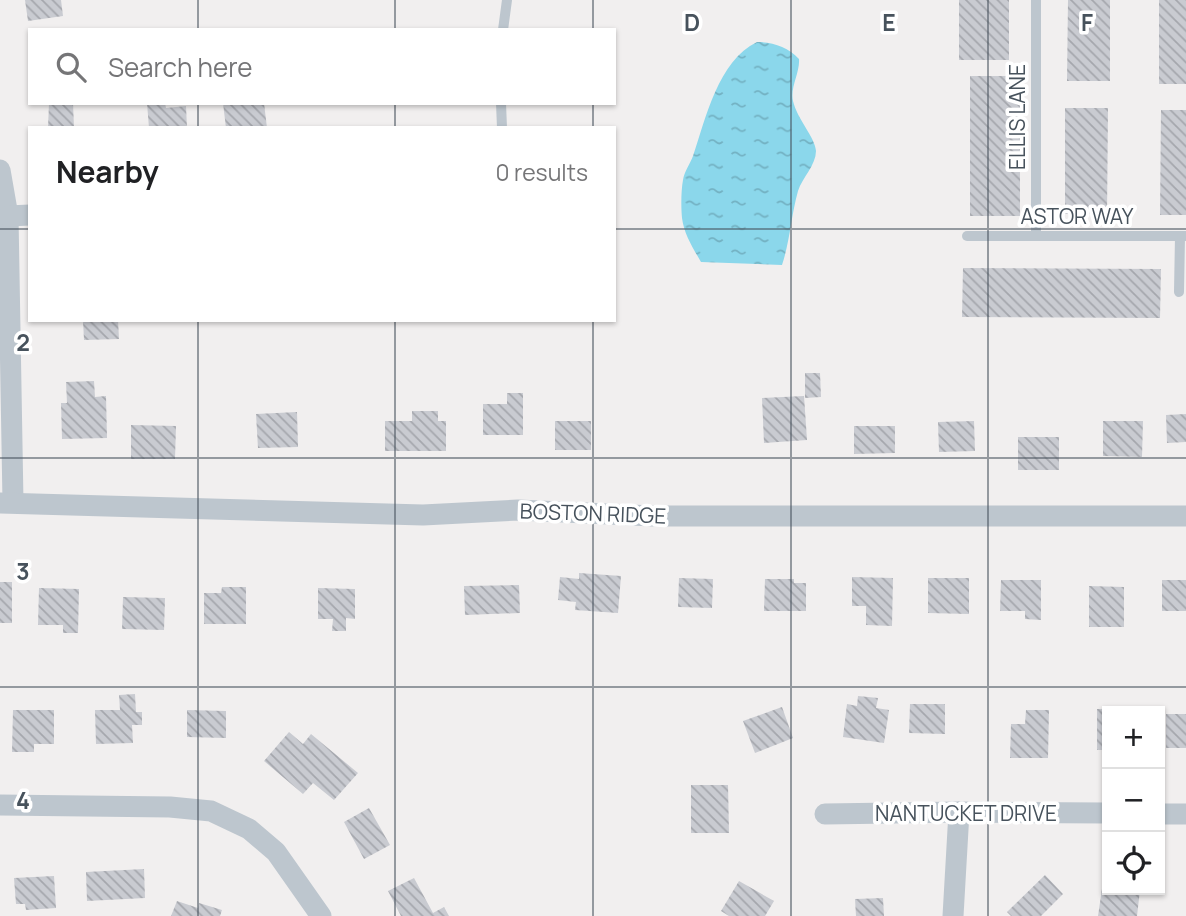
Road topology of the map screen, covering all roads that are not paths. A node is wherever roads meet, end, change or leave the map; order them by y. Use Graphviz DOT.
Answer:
graph roads {
  1 [pos="507,0"];
  2 [pos="1037,0"];
  3 [pos="503,28"];
  4 [pos="501,105"];
  5 [pos="502,126"];
  6 [pos="0,170"];
  7 [pos="28,215"];
  8 [pos="8,216"];
  9 [pos="1036,234"];
  10 [pos="967,236"];
  11 [pos="1183,236"];
  12 [pos="1179,292"];
  13 [pos="7,503"];
  14 [pos="1186,516"];
  15 [pos="0,805"];
  16 [pos="959,812"];
  17 [pos="1102,813"];
  18 [pos="825,814"];
  19 [pos="1165,814"];
  20 [pos="1186,814"];
  21 [pos="321,916"];
  22 [pos="953,916"];
  1 -- 3 [label="lane"];
  2 -- 9 [label="lane, ELLIS LANE"];
  4 -- 5 [label="lane"];
  6 -- 8 [label="street"];
  7 -- 8 [label="street"];
  8 -- 13 [label="street"];
  9 -- 10 [label="lane, ASTOR WAY"];
  9 -- 11 [label="lane, ASTOR WAY"];
  11 -- 12 [label="lane"];
  13 -- 14 [label="street, BOSTON RIDGE"];
  15 -- 21 [label="street"];
  16 -- 17 [label="street, NANTUCKET DRIVE"];
  16 -- 18 [label="street, NANTUCKET DRIVE"];
  16 -- 22 [label="street"];
  19 -- 20 [label="street"];
}
